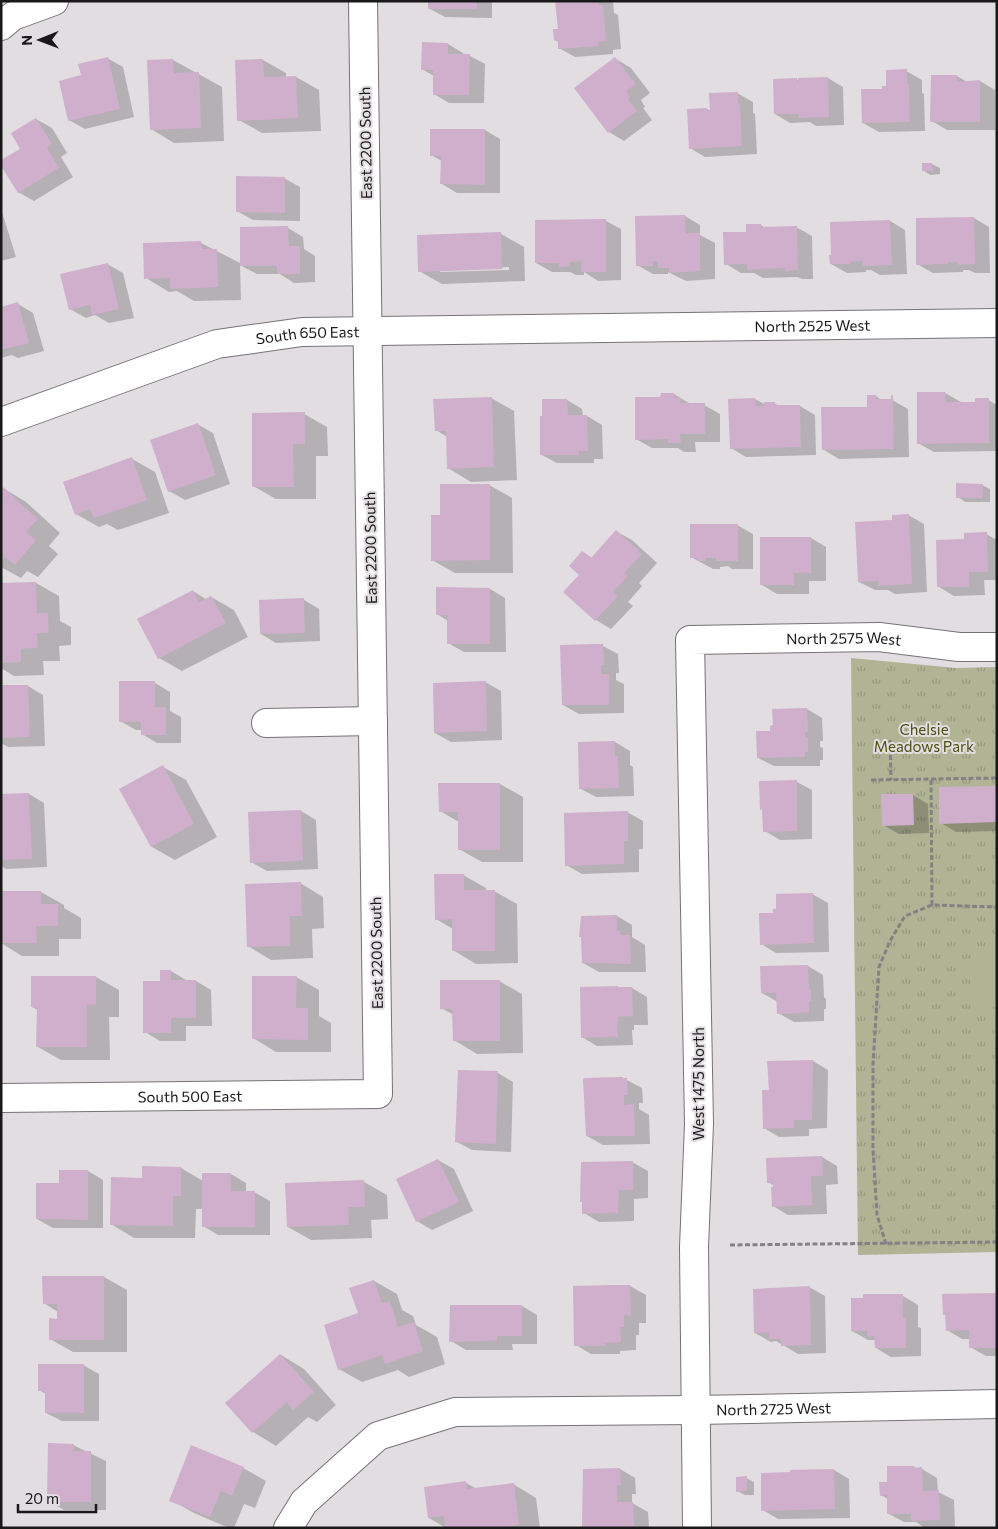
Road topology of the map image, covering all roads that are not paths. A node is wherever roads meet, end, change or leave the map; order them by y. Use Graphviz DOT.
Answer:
graph roads {
  1 [pos="54,1"];
  2 [pos="363,1"];
  3 [pos="1,26"];
  4 [pos="997,323"];
  5 [pos="630,328"];
  6 [pos="367,331"];
  7 [pos="1,422"];
  8 [pos="690,640"];
  9 [pos="997,647"];
  10 [pos="373,721"];
  11 [pos="266,723"];
  12 [pos="378,1094"];
  13 [pos="1,1098"];
  14 [pos="997,1404"];
  15 [pos="696,1410"];
  16 [pos="288,1528"];
  17 [pos="697,1528"];
  1 -- 3 [label="street"];
  2 -- 6 [label="street, East 2200 South"];
  4 -- 5 [label="street, North 2525 West"];
  5 -- 6 [label="street, South 650 East"];
  6 -- 7 [label="street, South 650 East"];
  6 -- 10 [label="street, East 2200 South"];
  8 -- 9 [label="street, North 2575 West"];
  8 -- 15 [label="street, West 1475 North"];
  10 -- 11 [label="street"];
  10 -- 12 [label="street, East 2200 South"];
  12 -- 13 [label="street, South 500 East"];
  14 -- 15 [label="street, North 2725 West"];
  15 -- 16 [label="street, North 2725 West"];
  15 -- 17 [label="street, West 1475 North"];
}
